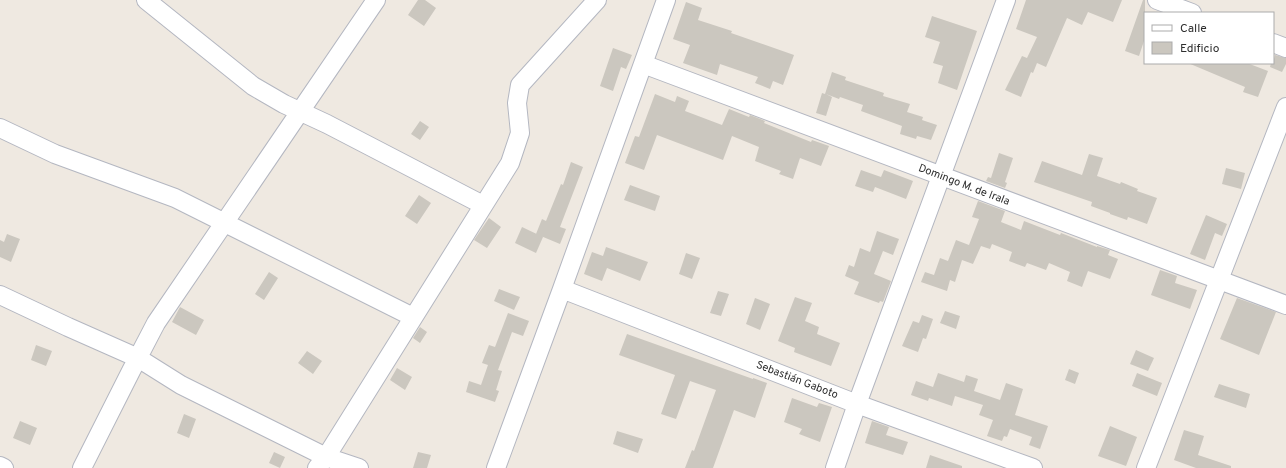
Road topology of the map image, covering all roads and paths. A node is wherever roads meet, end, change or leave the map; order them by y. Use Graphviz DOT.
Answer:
graph roads {
  1 [pos="146,0"];
  2 [pos="376,0"];
  3 [pos="597,0"];
  4 [pos="666,0"];
  5 [pos="1006,0"];
  6 [pos="1157,0"];
  7 [pos="1189,12"];
  8 [pos="1274,43"];
  9 [pos="1286,48"];
  10 [pos="643,64"];
  11 [pos="1286,107"];
  12 [pos="300,112"];
  13 [pos="0,128"];
  14 [pos="941,176"];
  15 [pos="483,205"];
  16 [pos="224,223"];
  17 [pos="1219,280"];
  18 [pos="562,289"];
  19 [pos="0,294"];
  20 [pos="1286,305"];
  21 [pos="413,317"];
  22 [pos="138,358"];
  23 [pos="857,404"];
  24 [pos="321,462"];
  25 [pos="0,466"];
  26 [pos="4,468"];
  27 [pos="82,468"];
  28 [pos="359,468"];
  29 [pos="496,468"];
  30 [pos="835,468"];
  31 [pos="1033,468"];
  32 [pos="1146,468"];
  1 -- 12 [label="street"];
  2 -- 12 [label="street"];
  3 -- 15 [label="street"];
  4 -- 10 [label="street"];
  5 -- 14 [label="street"];
  6 -- 7 [label="street"];
  8 -- 9 [label="street"];
  10 -- 14 [label="street, Domingo M. de Irala"];
  10 -- 18 [label="street"];
  11 -- 17 [label="street"];
  12 -- 15 [label="street"];
  12 -- 16 [label="street"];
  13 -- 16 [label="street"];
  14 -- 17 [label="street, Domingo M. de Irala"];
  14 -- 23 [label="street"];
  15 -- 21 [label="street"];
  16 -- 21 [label="street"];
  16 -- 22 [label="street"];
  17 -- 20 [label="street, Domingo M. de Irala"];
  17 -- 32 [label="street"];
  18 -- 23 [label="street, Sebastián Gaboto"];
  18 -- 29 [label="street"];
  19 -- 22 [label="street"];
  21 -- 24 [label="street"];
  22 -- 24 [label="street"];
  22 -- 27 [label="street"];
  23 -- 30 [label="street"];
  23 -- 31 [label="street, Sebastián Gaboto"];
  24 -- 28 [label="street"];
  25 -- 26 [label="street"];
}
